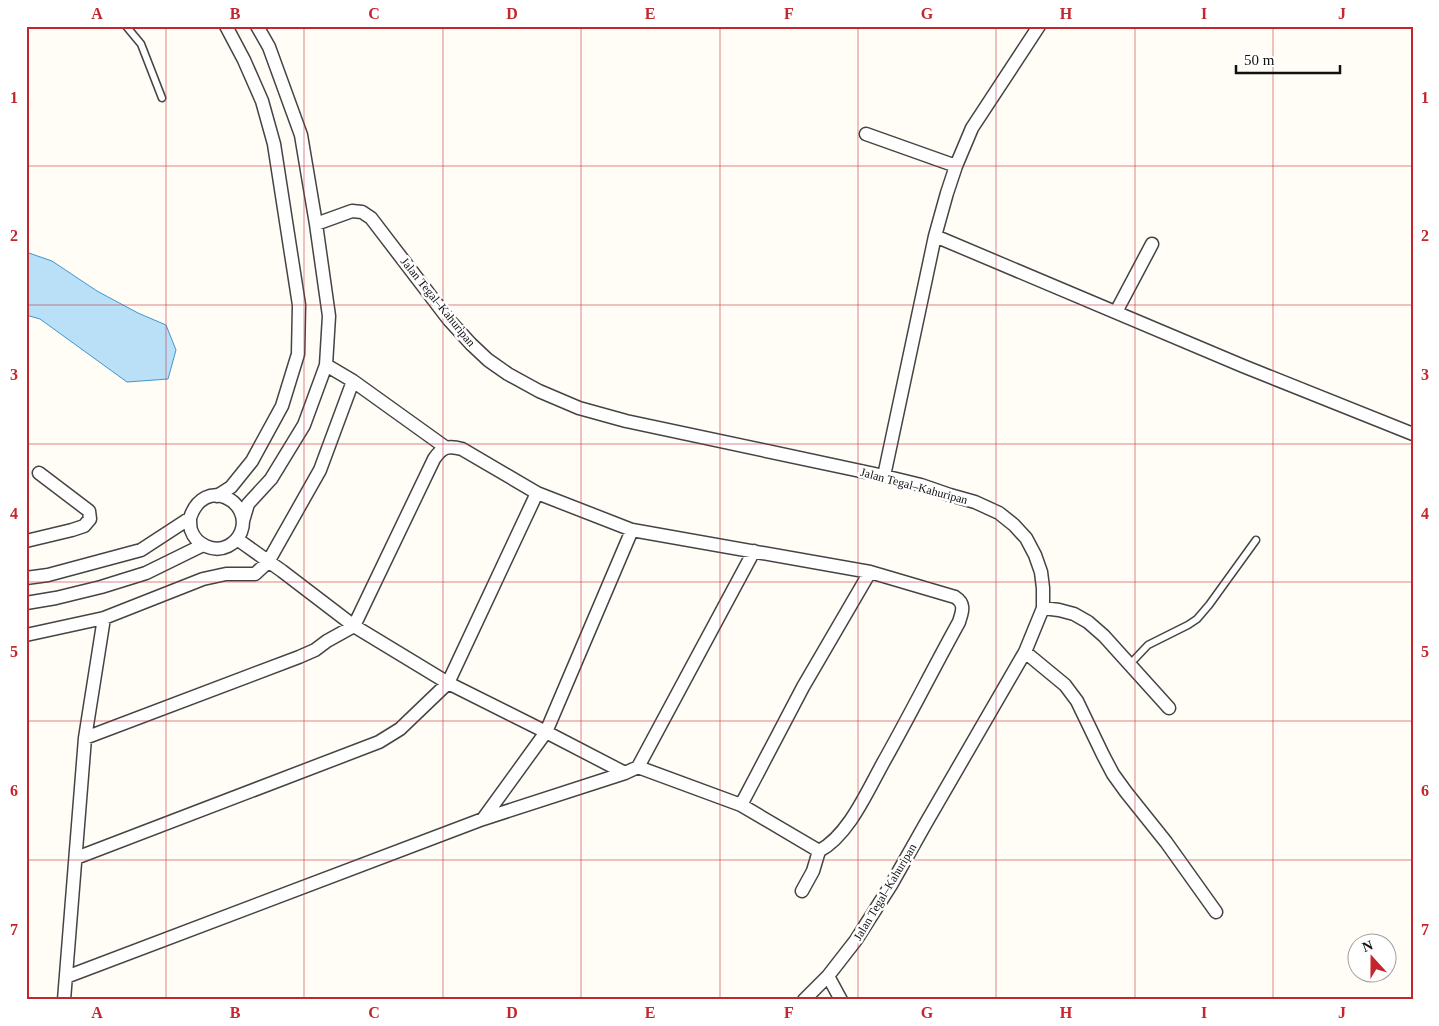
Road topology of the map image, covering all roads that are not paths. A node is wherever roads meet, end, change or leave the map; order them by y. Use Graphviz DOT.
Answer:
graph roads {
  1 [pos="126,26"];
  2 [pos="226,26"];
  3 [pos="257,26"];
  4 [pos="1039,26"];
  5 [pos="162,98"];
  6 [pos="866,134"];
  7 [pos="956,166"];
  8 [pos="316,224"];
  9 [pos="935,236"];
  10 [pos="1152,244"];
  11 [pos="1116,312"];
  12 [pos="326,365"];
  13 [pos="353,381"];
  14 [pos="1413,434"];
  15 [pos="445,447"];
  16 [pos="39,473"];
  17 [pos="884,476"];
  18 [pos="537,493"];
  19 [pos="217,496"];
  20 [pos="190,518"];
  21 [pos="243,521"];
  22 [pos="632,530"];
  23 [pos="237,539"];
  24 [pos="1256,540"];
  25 [pos="26,541"];
  26 [pos="203,545"];
  27 [pos="754,551"];
  28 [pos="268,562"];
  29 [pos="870,572"];
  30 [pos="26,578"];
  31 [pos="26,603"];
  32 [pos="1043,608"];
  33 [pos="104,618"];
  34 [pos="354,626"];
  35 [pos="26,635"];
  36 [pos="1026,652"];
  37 [pos="1130,664"];
  38 [pos="448,683"];
  39 [pos="1169,708"];
  40 [pos="546,732"];
  41 [pos="85,738"];
  42 [pos="638,767"];
  43 [pos="625,773"];
  44 [pos="741,805"];
  45 [pos="483,819"];
  46 [pos="819,851"];
  47 [pos="76,858"];
  48 [pos="802,891"];
  49 [pos="1216,912"];
  50 [pos="828,976"];
  51 [pos="66,977"];
  52 [pos="64,1000"];
  53 [pos="804,1000"];
  54 [pos="841,1000"];
  1 -- 5 [label="lane"];
  2 -- 19 [label="street"];
  3 -- 8 [label="street"];
  4 -- 7 [label="street"];
  6 -- 7 [label="street"];
  7 -- 9 [label="street"];
  8 -- 12 [label="street"];
  8 -- 17 [label="street, Jalan Tegal–Kahuripan"];
  9 -- 11 [label="street"];
  9 -- 17 [label="street"];
  10 -- 11 [label="street"];
  11 -- 14 [label="street"];
  12 -- 13 [label="street"];
  12 -- 21 [label="street"];
  13 -- 15 [label="street"];
  13 -- 28 [label="street"];
  15 -- 18 [label="street"];
  15 -- 34 [label="street"];
  16 -- 25 [label="street"];
  17 -- 32 [label="street, Jalan Tegal–Kahuripan"];
  18 -- 22 [label="street"];
  18 -- 38 [label="street"];
  19 -- 20 [label="street"];
  19 -- 21 [label="street"];
  20 -- 26 [label="street"];
  20 -- 30 [label="street"];
  21 -- 23 [label="street"];
  22 -- 27 [label="street"];
  22 -- 40 [label="street"];
  23 -- 26 [label="street"];
  23 -- 28 [label="street"];
  24 -- 37 [label="lane"];
  26 -- 31 [label="street"];
  27 -- 29 [label="street"];
  27 -- 42 [label="street"];
  28 -- 33 [label="street"];
  28 -- 34 [label="street"];
  29 -- 44 [label="street"];
  29 -- 46 [label="street"];
  32 -- 36 [label="street, Jalan Tegal–Kahuripan"];
  32 -- 37 [label="street"];
  33 -- 35 [label="street"];
  33 -- 41 [label="street"];
  34 -- 38 [label="street"];
  34 -- 41 [label="street"];
  36 -- 49 [label="street"];
  36 -- 50 [label="street, Jalan Tegal–Kahuripan"];
  37 -- 39 [label="street"];
  38 -- 40 [label="street"];
  38 -- 47 [label="street"];
  40 -- 43 [label="street"];
  40 -- 45 [label="street"];
  41 -- 47 [label="street"];
  42 -- 43 [label="street"];
  42 -- 44 [label="street"];
  43 -- 45 [label="street"];
  44 -- 46 [label="street"];
  45 -- 51 [label="street"];
  46 -- 48 [label="street"];
  47 -- 51 [label="street"];
  50 -- 53 [label="street, Jalan Tegal–Kahuripan"];
  50 -- 54 [label="street"];
  51 -- 52 [label="street"];
}
